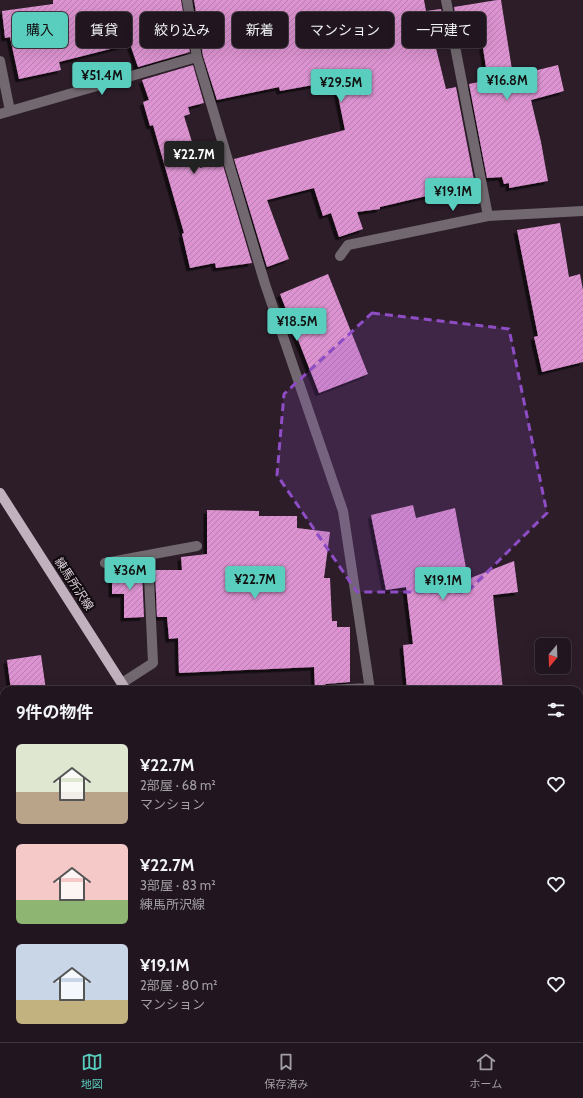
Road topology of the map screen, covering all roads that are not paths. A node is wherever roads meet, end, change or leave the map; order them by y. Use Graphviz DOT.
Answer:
graph roads {
  1 [pos="187,0"];
  2 [pos="446,0"];
  3 [pos="197,57"];
  4 [pos="0,60"];
  5 [pos="10,111"];
  6 [pos="0,114"];
  7 [pos="583,211"];
  8 [pos="488,216"];
  9 [pos="340,256"];
  10 [pos="0,493"];
  11 [pos="197,546"];
  12 [pos="148,555"];
  13 [pos="105,563"];
  14 [pos="123,686"];
  15 [pos="125,686"];
  16 [pos="370,686"];
  1 -- 3 [label="street"];
  2 -- 8 [label="street"];
  3 -- 5 [label="street"];
  3 -- 16 [label="street"];
  4 -- 5 [label="street"];
  5 -- 6 [label="street"];
  7 -- 8 [label="street"];
  8 -- 9 [label="street"];
  10 -- 14 [label="main road, 練馬所沢線"];
  11 -- 12 [label="street"];
  12 -- 13 [label="street"];
  12 -- 15 [label="street"];
}
